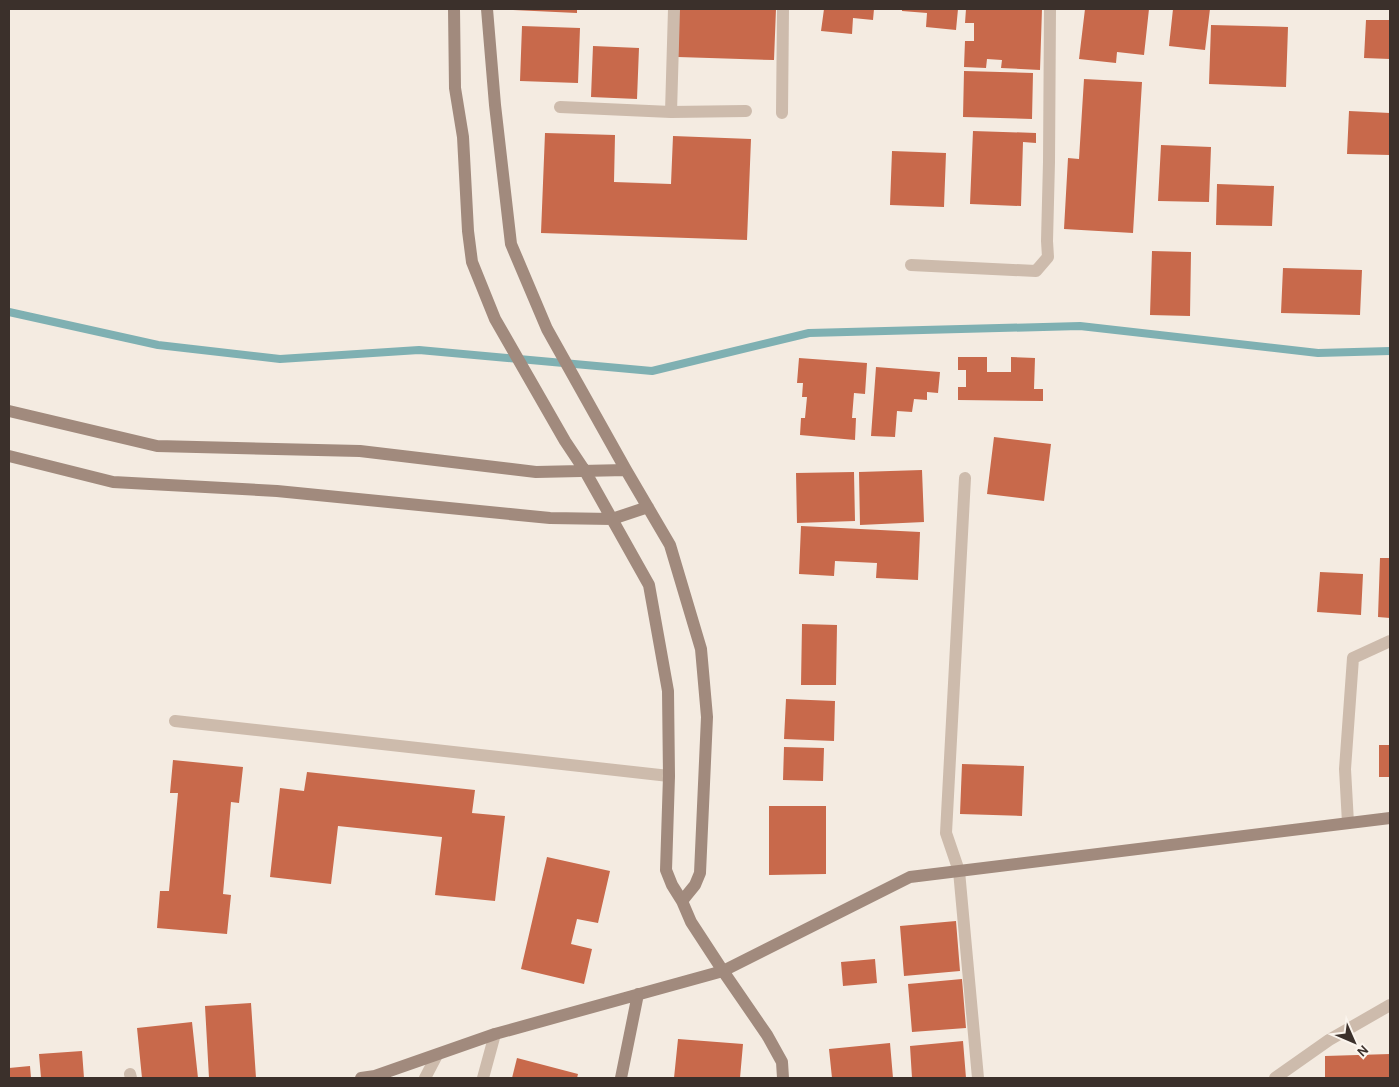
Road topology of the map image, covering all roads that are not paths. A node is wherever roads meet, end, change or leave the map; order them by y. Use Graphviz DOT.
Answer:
graph roads {
  1 [pos="454,9"];
  2 [pos="488,9"];
  3 [pos="674,9"];
  4 [pos="783,9"];
  5 [pos="1050,9"];
  6 [pos="560,107"];
  7 [pos="746,111"];
  8 [pos="671,112"];
  9 [pos="782,113"];
  10 [pos="911,265"];
  11 [pos="9,410"];
  12 [pos="9,456"];
  13 [pos="626,470"];
  14 [pos="585,471"];
  15 [pos="965,478"];
  16 [pos="648,507"];
  17 [pos="612,519"];
  18 [pos="1390,641"];
  19 [pos="175,721"];
  20 [pos="669,776"];
  21 [pos="1390,818"];
  22 [pos="1348,823"];
  23 [pos="959,871"];
  24 [pos="682,901"];
  25 [pos="723,971"];
  26 [pos="638,994"];
  27 [pos="1390,1004"];
  28 [pos="495,1034"];
  29 [pos="438,1055"];
  30 [pos="362,1078"];
  31 [pos="425,1078"];
  32 [pos="484,1078"];
  33 [pos="620,1078"];
  34 [pos="784,1078"];
  35 [pos="978,1078"];
  36 [pos="1275,1078"];
  1 -- 14 [label="main road"];
  2 -- 13 [label="main road"];
  3 -- 8 [label="street"];
  4 -- 9 [label="street"];
  5 -- 10 [label="street"];
  6 -- 8 [label="street"];
  7 -- 8 [label="street"];
  11 -- 14 [label="main road"];
  12 -- 17 [label="main road"];
  13 -- 14 [label="main road"];
  13 -- 16 [label="main road"];
  14 -- 17 [label="main road"];
  15 -- 23 [label="street"];
  16 -- 17 [label="main road"];
  16 -- 24 [label="main road"];
  17 -- 20 [label="main road"];
  18 -- 22 [label="street"];
  19 -- 20 [label="street"];
  20 -- 24 [label="main road"];
  21 -- 22 [label="main road"];
  22 -- 23 [label="main road"];
  23 -- 25 [label="main road"];
  23 -- 35 [label="street"];
  24 -- 25 [label="main road"];
  25 -- 26 [label="main road"];
  25 -- 34 [label="main road"];
  26 -- 28 [label="main road"];
  26 -- 33 [label="main road"];
  27 -- 36 [label="street"];
  28 -- 29 [label="main road"];
  28 -- 32 [label="street"];
  29 -- 30 [label="main road"];
  29 -- 31 [label="street"];
}
